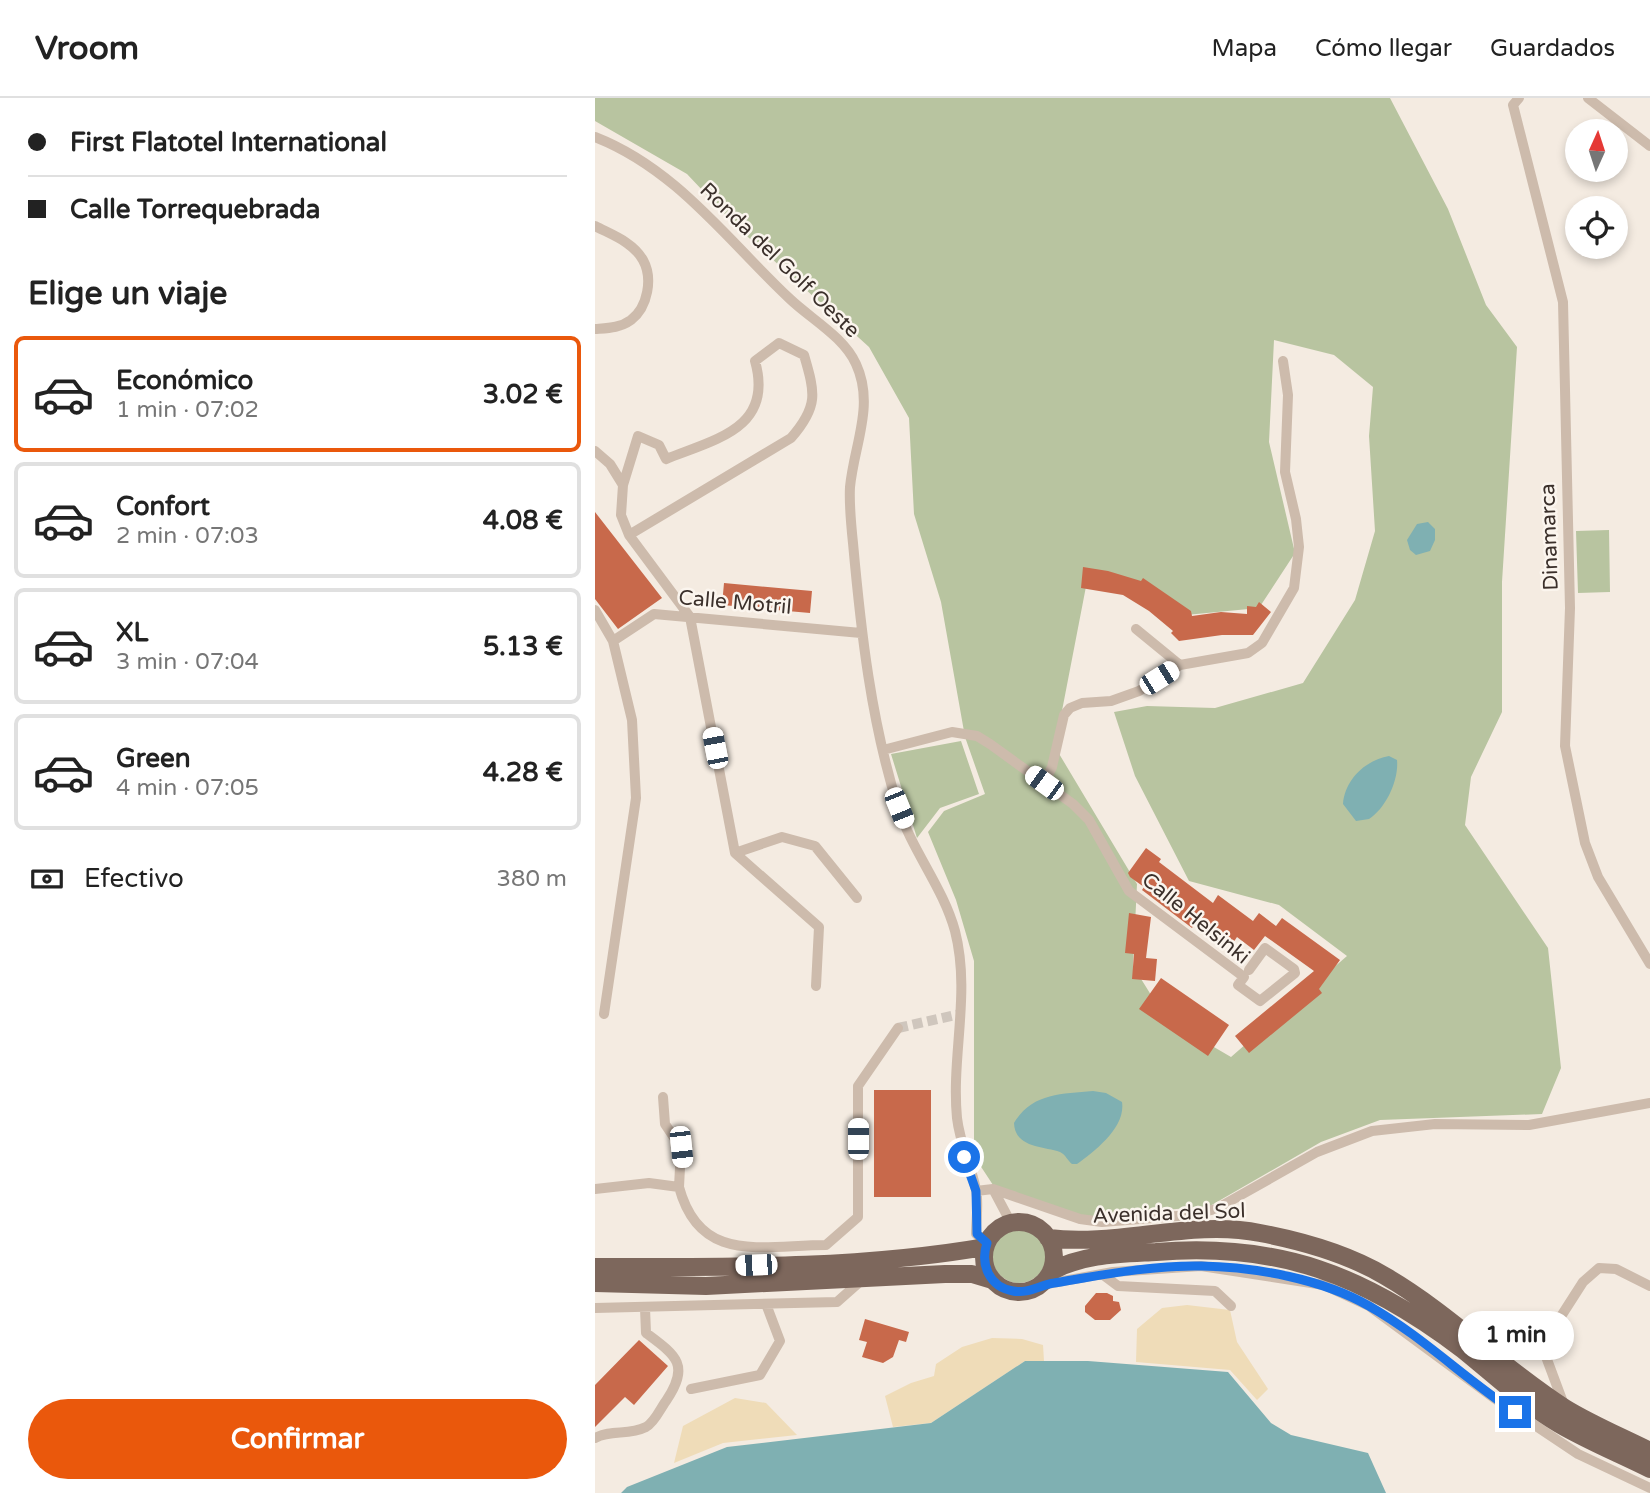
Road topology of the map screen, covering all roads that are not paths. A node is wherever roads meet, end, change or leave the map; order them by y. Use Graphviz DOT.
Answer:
graph roads {
  1 [pos="1519,98"];
  2 [pos="1588,98"];
  3 [pos="595,137"];
  4 [pos="1650,146"];
  5 [pos="595,226"];
  6 [pos="595,329"];
  7 [pos="1283,361"];
  8 [pos="595,451"];
  9 [pos="623,485"];
  10 [pos="629,535"];
  11 [pos="595,610"];
  12 [pos="691,617"];
  13 [pos="1136,629"];
  14 [pos="861,633"];
  15 [pos="613,641"];
  16 [pos="1180,665"];
  17 [pos="883,750"];
  18 [pos="1044,783"];
  19 [pos="736,853"];
  20 [pos="857,898"];
  21 [pos="1650,964"];
  22 [pos="1249,970"];
  23 [pos="816,986"];
  24 [pos="604,1014"];
  25 [pos="898,1028"];
  26 [pos="663,1097"];
  27 [pos="1650,1103"];
  28 [pos="679,1187"];
  29 [pos="595,1189"];
  30 [pos="993,1189"];
  31 [pos="976,1191"];
  32 [pos="1011,1223"];
  33 [pos="1048,1238"];
  34 [pos="986,1245"];
  35 [pos="829,1253"];
  36 [pos="595,1267"];
  37 [pos="1102,1274"];
  38 [pos="1046,1278"];
  39 [pos="863,1279"];
  40 [pos="992,1280"];
  41 [pos="595,1283"];
  42 [pos="1650,1286"];
  43 [pos="766,1304"];
  44 [pos="1231,1306"];
  45 [pos="595,1308"];
  46 [pos="645,1308"];
  47 [pos="1542,1346"];
  48 [pos="1490,1352"];
  49 [pos="691,1389"];
  50 [pos="1565,1408"];
  51 [pos="595,1438"];
  52 [pos="1650,1451"];
  53 [pos="1650,1469"];
  54 [pos="1650,1488"];
  1 -- 21 [label="street, Dinamarca"];
  2 -- 4 [label="street"];
  3 -- 14 [label="street, Ronda del Golf Oeste"];
  5 -- 6 [label="street"];
  7 -- 16 [label="street"];
  8 -- 9 [label="street"];
  9 -- 10 [label="street"];
  9 -- 10 [label="street"];
  10 -- 12 [label="street"];
  11 -- 15 [label="street"];
  12 -- 14 [label="street, Calle Motril"];
  12 -- 15 [label="street, Calle Motril"];
  12 -- 19 [label="street"];
  13 -- 16 [label="street"];
  14 -- 17 [label="street, Ronda del Golf Oeste"];
  15 -- 24 [label="street"];
  16 -- 18 [label="street"];
  17 -- 18 [label="street, Calle Helsinki"];
  17 -- 31 [label="street, Ronda del Golf Oeste"];
  18 -- 22 [label="street, Calle Helsinki"];
  19 -- 20 [label="street"];
  19 -- 23 [label="street"];
  25 -- 35 [label="street"];
  26 -- 28 [label="street"];
  27 -- 30 [label="street"];
  28 -- 29 [label="street"];
  28 -- 35 [label="street"];
  30 -- 31 [label="street"];
  30 -- 32 [label="street"];
  31 -- 34 [label="street, Ronda del Golf Oeste"];
  32 -- 33 [label="main road"];
  32 -- 34 [label="main road"];
  33 -- 38 [label="main road"];
  33 -- 48 [label="main road, Avenida del Sol"];
  34 -- 35 [label="main road"];
  34 -- 40 [label="main road"];
  35 -- 36 [label="main road"];
  37 -- 38 [label="street"];
  37 -- 44 [label="street"];
  37 -- 54 [label="street"];
  38 -- 40 [label="main road"];
  38 -- 53 [label="main road, Avenida del Sol"];
  39 -- 40 [label="main road"];
  39 -- 41 [label="main road"];
  39 -- 43 [label="street"];
  42 -- 47 [label="street"];
  43 -- 46 [label="street"];
  43 -- 49 [label="street"];
  45 -- 46 [label="street"];
  46 -- 51 [label="street"];
  47 -- 48 [label="street"];
  47 -- 50 [label="street"];
  48 -- 50 [label="main road, Avenida del Sol"];
  50 -- 52 [label="main road, Avenida del Sol"];
}
